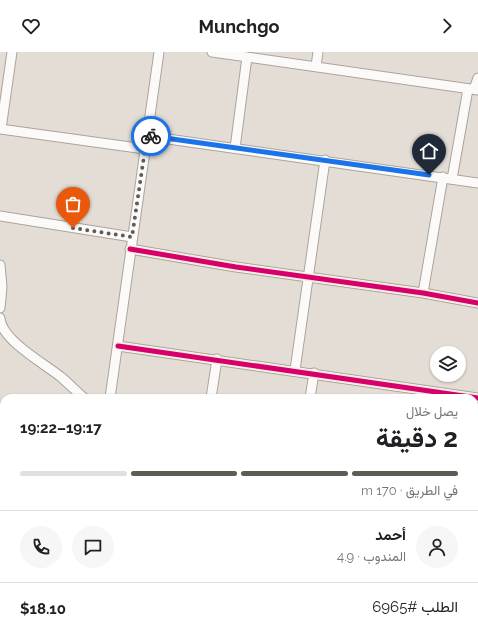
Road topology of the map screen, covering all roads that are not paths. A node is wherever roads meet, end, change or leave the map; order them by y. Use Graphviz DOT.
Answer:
graph roads {
  1 [pos="12,52"];
  2 [pos="160,52"];
  3 [pos="212,52"];
  4 [pos="318,52"];
  5 [pos="247,57"];
  6 [pos="316,66"];
  7 [pos="478,78"];
  8 [pos="473,89"];
  9 [pos="0,129"];
  10 [pos="147,136"];
  11 [pos="235,148"];
  12 [pos="145,150"];
  13 [pos="325,160"];
  14 [pos="448,178"];
  15 [pos="478,183"];
  16 [pos="0,216"];
  17 [pos="132,237"];
  18 [pos="130,248"];
  19 [pos="0,265"];
  20 [pos="307,276"];
  21 [pos="423,293"];
  22 [pos="478,303"];
  23 [pos="0,308"];
  24 [pos="0,318"];
  25 [pos="0,323"];
  26 [pos="118,346"];
  27 [pos="217,359"];
  28 [pos="295,370"];
  29 [pos="314,373"];
  30 [pos="410,393"];
  31 [pos="80,394"];
  32 [pos="111,394"];
  33 [pos="212,394"];
  34 [pos="311,394"];
  35 [pos="424,394"];
  1 -- 9 [label="street"];
  2 -- 10 [label="street"];
  3 -- 5 [label="street"];
  4 -- 6 [label="street"];
  5 -- 6 [label="street"];
  5 -- 11 [label="street"];
  6 -- 8 [label="street"];
  7 -- 8 [label="street"];
  8 -- 14 [label="street"];
  9 -- 12 [label="street"];
  10 -- 11 [label="street"];
  10 -- 12 [label="street"];
  11 -- 13 [label="street"];
  12 -- 17 [label="street"];
  13 -- 14 [label="street"];
  13 -- 20 [label="street"];
  14 -- 15 [label="street"];
  14 -- 21 [label="street"];
  16 -- 17 [label="street"];
  17 -- 18 [label="street"];
  18 -- 20 [label="street"];
  18 -- 26 [label="street"];
  19 -- 23 [label="street"];
  20 -- 21 [label="street"];
  20 -- 28 [label="street"];
  21 -- 22 [label="street"];
  24 -- 25 [label="street"];
  25 -- 31 [label="street"];
  26 -- 27 [label="street"];
  26 -- 32 [label="street"];
  27 -- 28 [label="street"];
  27 -- 33 [label="street"];
  28 -- 29 [label="street"];
  29 -- 30 [label="street"];
  29 -- 34 [label="street"];
  30 -- 35 [label="street"];
}
